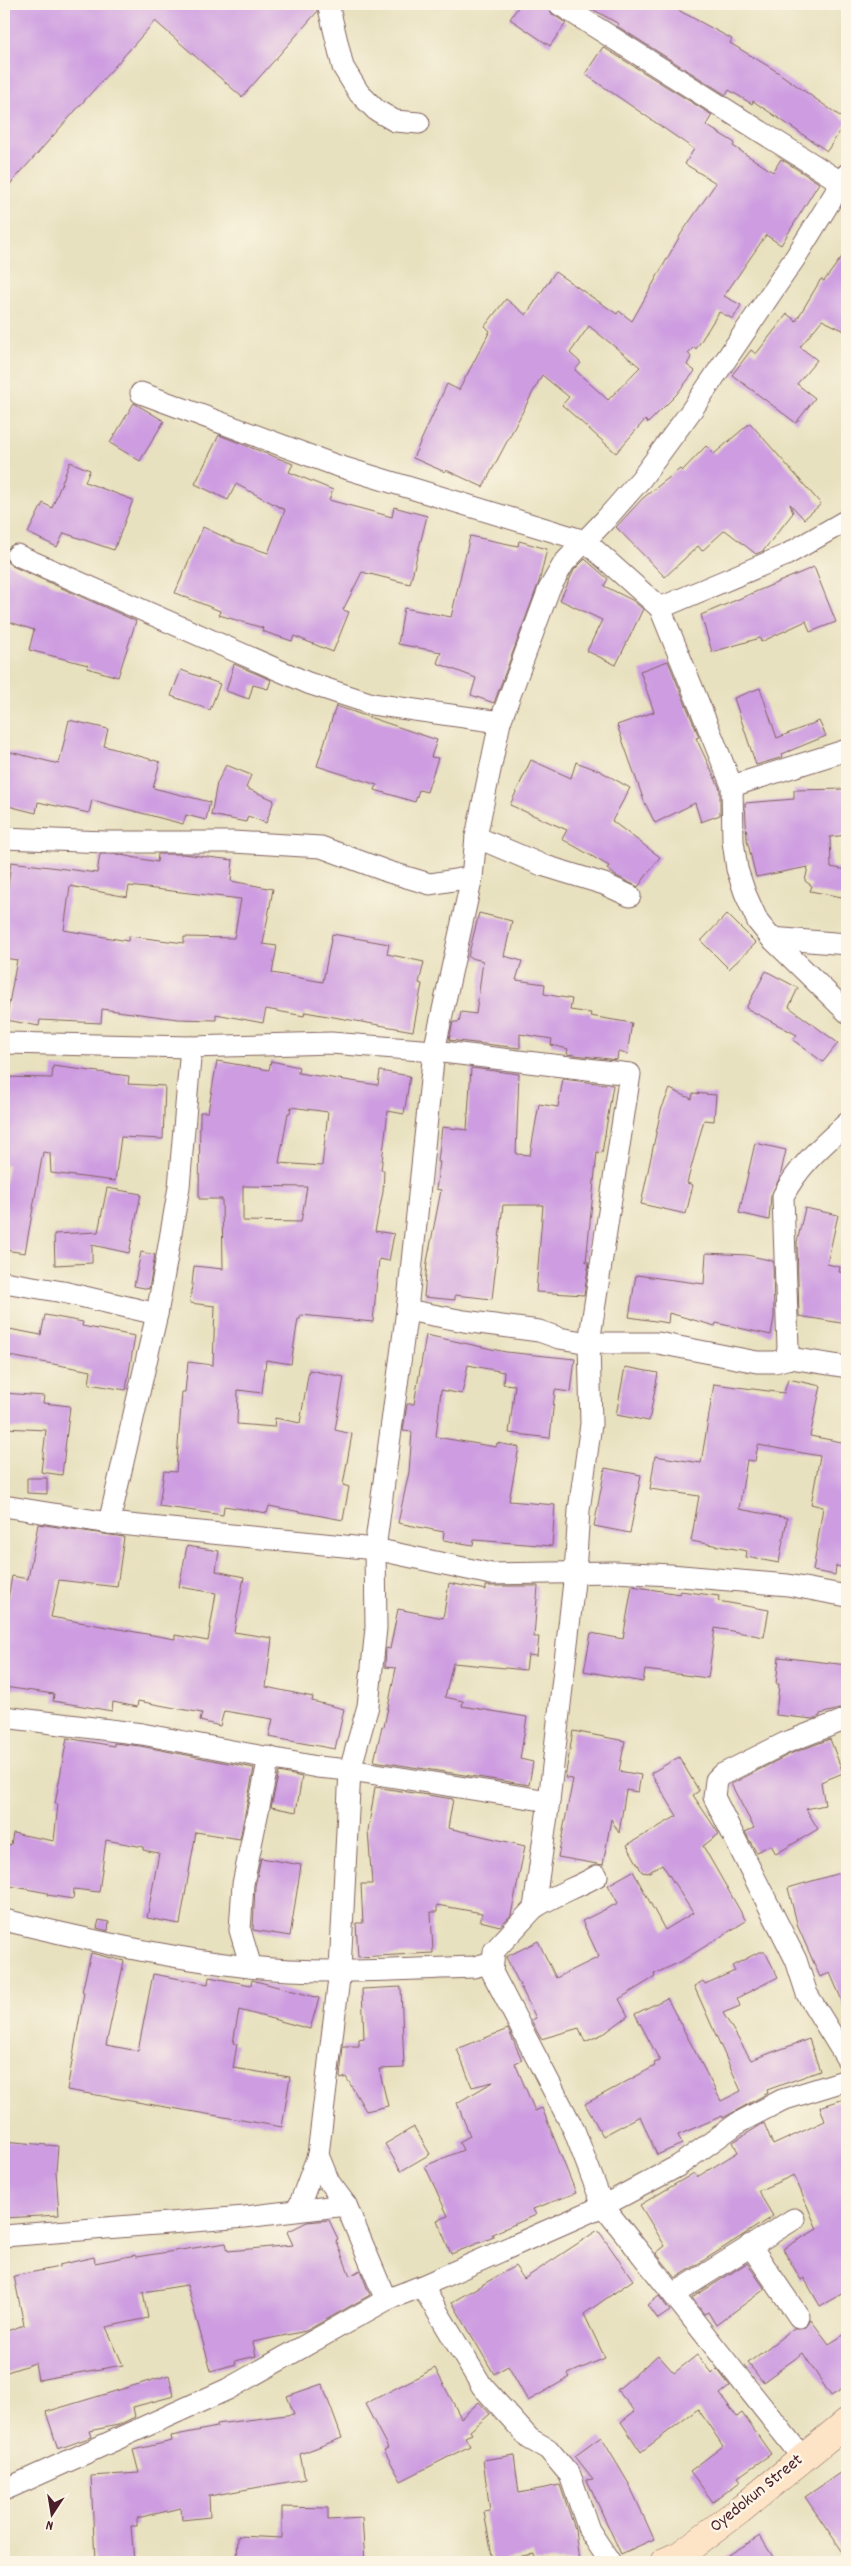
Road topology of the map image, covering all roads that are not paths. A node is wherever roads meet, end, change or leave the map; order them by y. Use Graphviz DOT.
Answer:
graph roads {
  1 [pos="328,4"];
  2 [pos="559,4"];
  3 [pos="419,122"];
  4 [pos="846,181"];
  5 [pos="141,393"];
  6 [pos="847,520"];
  7 [pos="585,541"];
  8 [pos="17,555"];
  9 [pos="660,608"];
  10 [pos="500,722"];
  11 [pos="847,750"];
  12 [pos="732,786"];
  13 [pos="476,837"];
  14 [pos="4,838"];
  15 [pos="472,877"];
  16 [pos="630,896"];
  17 [pos="771,938"];
  18 [pos="847,944"];
  19 [pos="847,1012"];
  20 [pos="4,1043"];
  21 [pos="192,1046"];
  22 [pos="434,1051"];
  23 [pos="847,1123"];
  24 [pos="4,1282"];
  25 [pos="408,1310"];
  26 [pos="157,1314"];
  27 [pos="589,1343"];
  28 [pos="790,1358"];
  29 [pos="847,1367"];
  30 [pos="4,1506"];
  31 [pos="109,1523"];
  32 [pos="374,1549"];
  33 [pos="574,1573"];
  34 [pos="847,1596"];
  35 [pos="4,1718"];
  36 [pos="847,1720"];
  37 [pos="269,1757"];
  38 [pos="350,1770"];
  39 [pos="548,1801"];
  40 [pos="597,1876"];
  41 [pos="534,1908"];
  42 [pos="4,1920"];
  43 [pos="492,1962"];
  44 [pos="251,1967"];
  45 [pos="340,1970"];
  46 [pos="847,2059"];
  47 [pos="847,2080"];
  48 [pos="318,2155"];
  49 [pos="346,2205"];
  50 [pos="603,2206"];
  51 [pos="298,2209"];
  52 [pos="794,2219"];
  53 [pos="4,2236"];
  54 [pos="750,2245"];
  55 [pos="422,2286"];
  56 [pos="674,2294"];
  57 [pos="386,2300"];
  58 [pos="799,2317"];
  59 [pos="847,2422"];
  60 [pos="802,2457"];
  61 [pos="4,2490"];
  62 [pos="610,2562"];
  63 [pos="664,2562"];
  1 -- 3 [label="street"];
  2 -- 4 [label="street"];
  4 -- 7 [label="street"];
  5 -- 7 [label="street"];
  6 -- 9 [label="street"];
  7 -- 9 [label="street"];
  7 -- 10 [label="street"];
  8 -- 10 [label="street"];
  9 -- 12 [label="street"];
  10 -- 13 [label="street"];
  11 -- 12 [label="street"];
  12 -- 17 [label="street"];
  13 -- 15 [label="street"];
  13 -- 16 [label="street"];
  14 -- 15 [label="street"];
  15 -- 22 [label="street"];
  17 -- 18 [label="street"];
  17 -- 19 [label="street"];
  20 -- 21 [label="street"];
  21 -- 22 [label="street"];
  21 -- 26 [label="street"];
  22 -- 25 [label="street"];
  22 -- 27 [label="street"];
  23 -- 28 [label="street"];
  24 -- 26 [label="street"];
  25 -- 27 [label="street"];
  25 -- 32 [label="street"];
  26 -- 31 [label="street"];
  27 -- 28 [label="street"];
  27 -- 33 [label="street"];
  28 -- 29 [label="street"];
  30 -- 31 [label="street"];
  31 -- 32 [label="street"];
  32 -- 33 [label="street"];
  32 -- 38 [label="street"];
  33 -- 34 [label="street"];
  33 -- 39 [label="street"];
  35 -- 37 [label="street"];
  36 -- 46 [label="street"];
  37 -- 38 [label="street"];
  37 -- 44 [label="street"];
  38 -- 39 [label="street"];
  38 -- 45 [label="street"];
  39 -- 41 [label="street"];
  40 -- 41 [label="street"];
  41 -- 43 [label="street"];
  42 -- 44 [label="street"];
  43 -- 45 [label="street"];
  43 -- 50 [label="street"];
  44 -- 45 [label="street"];
  45 -- 48 [label="street"];
  47 -- 50 [label="street"];
  48 -- 49 [label="street"];
  48 -- 51 [label="street"];
  49 -- 51 [label="street"];
  49 -- 57 [label="street"];
  50 -- 55 [label="street"];
  50 -- 56 [label="street"];
  51 -- 53 [label="street"];
  52 -- 54 [label="street"];
  54 -- 56 [label="street"];
  54 -- 58 [label="street"];
  55 -- 57 [label="street"];
  55 -- 62 [label="street"];
  56 -- 60 [label="street"];
  57 -- 61 [label="street"];
  59 -- 60 [label="street, Oyedokun Street"];
  60 -- 63 [label="street, Oyedokun Street"];
}
